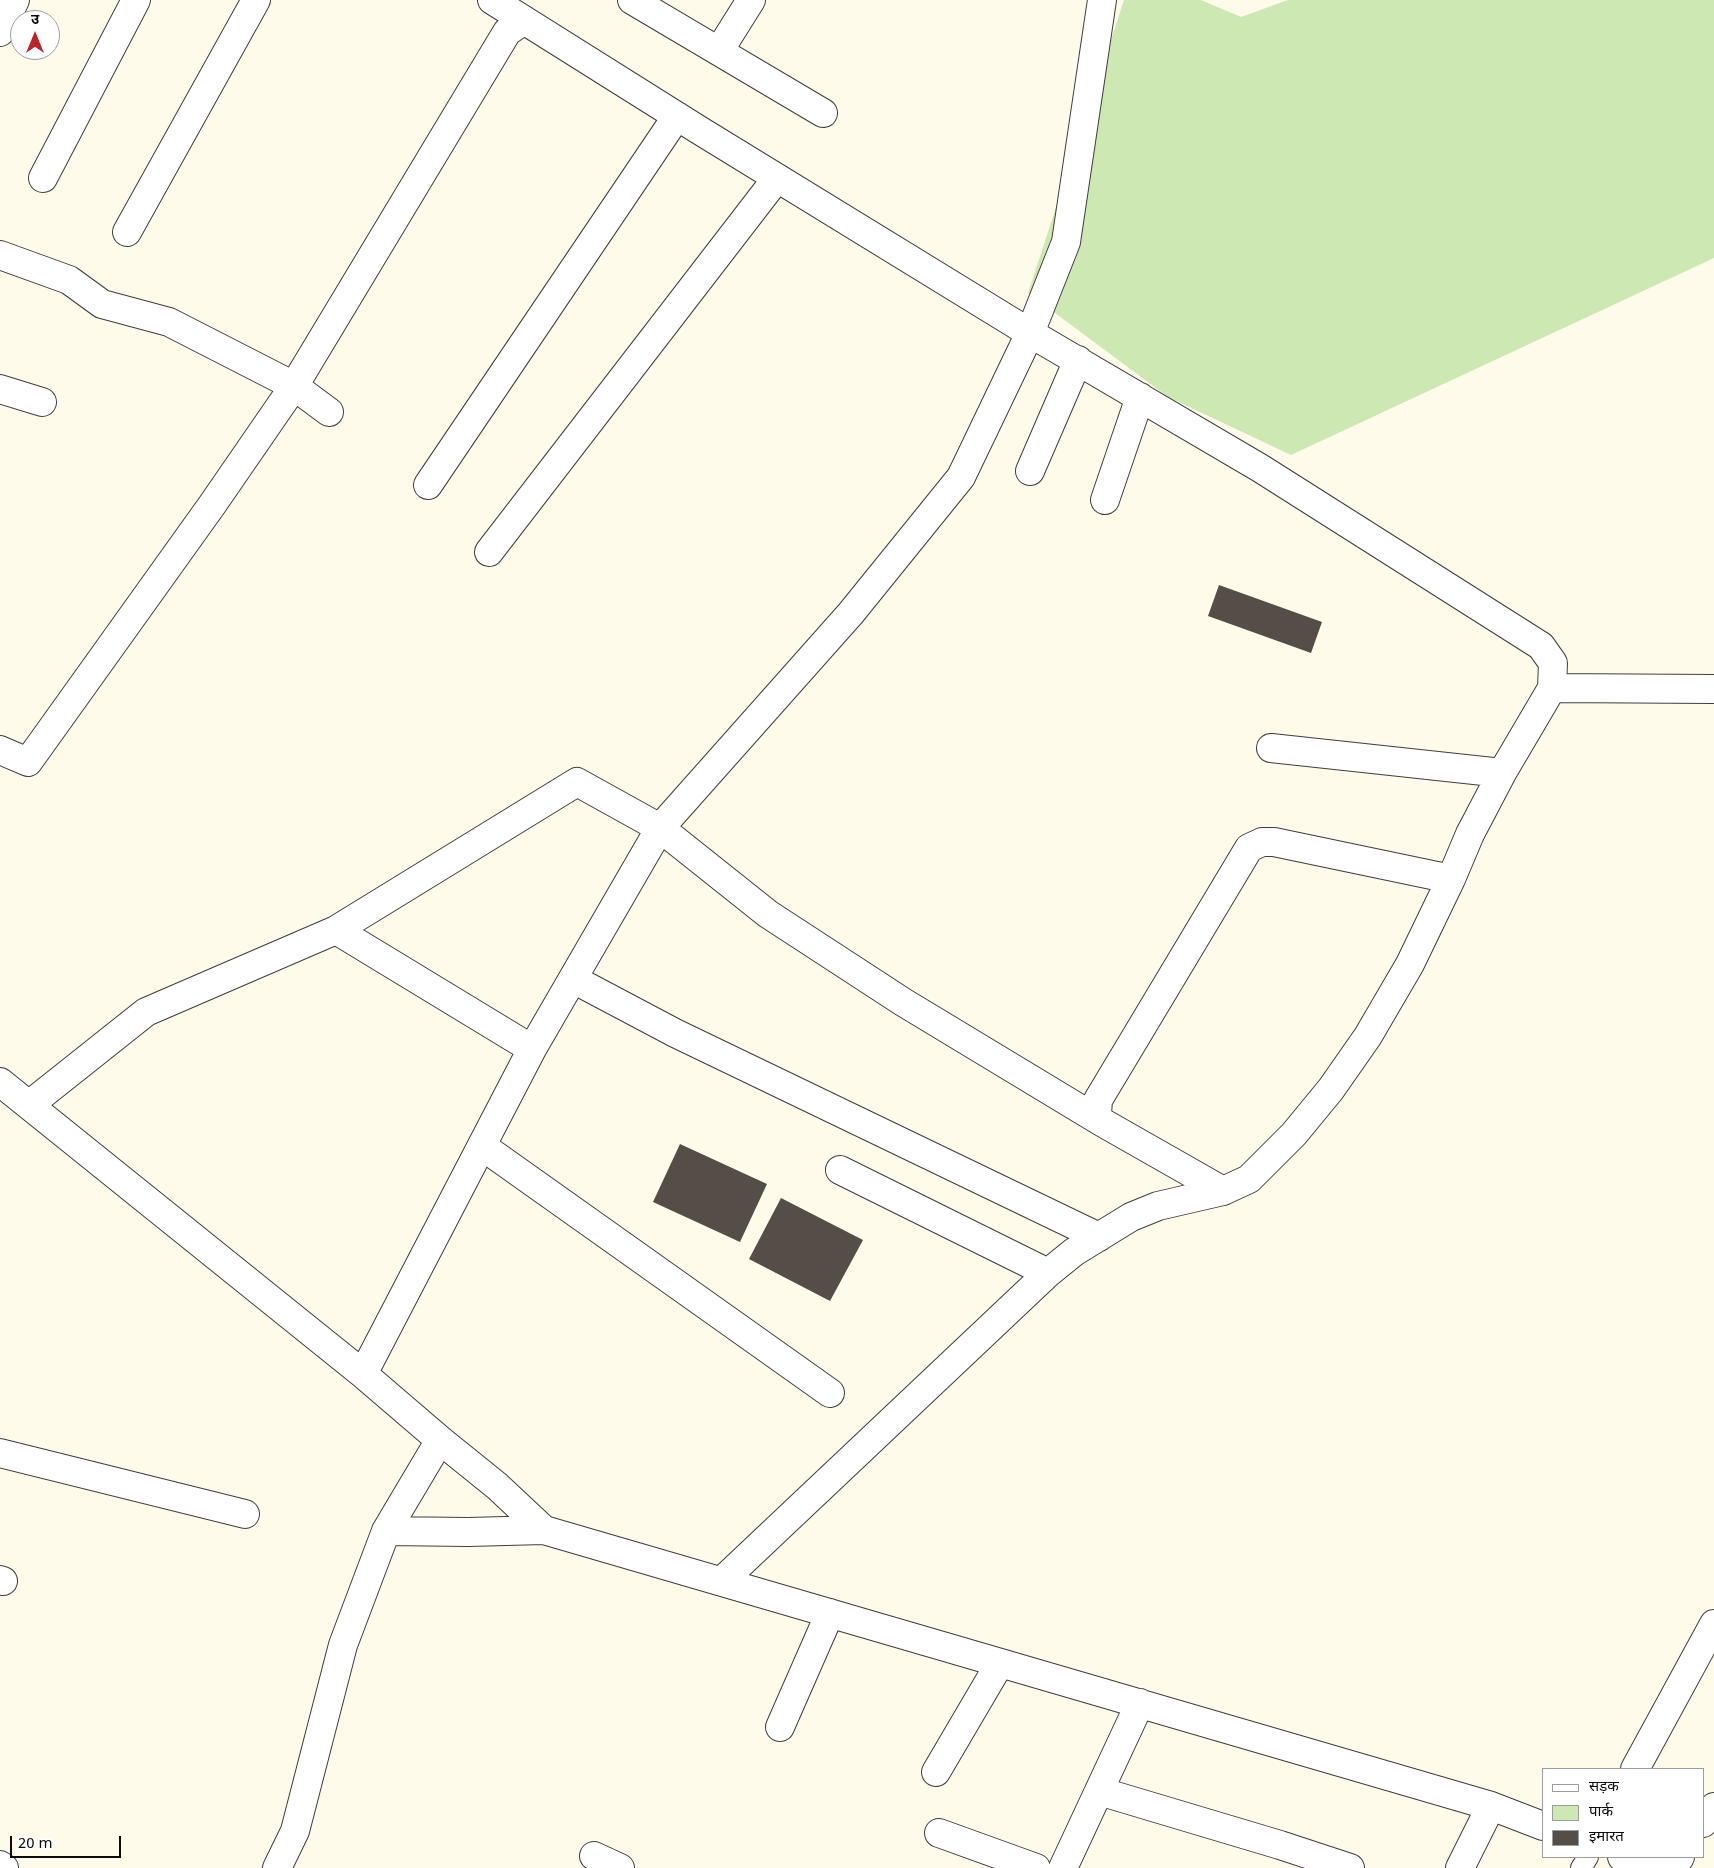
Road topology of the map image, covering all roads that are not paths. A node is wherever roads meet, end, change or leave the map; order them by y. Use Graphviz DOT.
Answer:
graph roads {
  1 [pos="15,0"];
  2 [pos="136,0"];
  3 [pos="256,0"];
  4 [pos="492,0"];
  5 [pos="632,0"];
  6 [pos="751,0"];
  7 [pos="1102,0"];
  8 [pos="524,20"];
  9 [pos="0,32"];
  10 [pos="719,51"];
  11 [pos="823,113"];
  12 [pos="677,116"];
  13 [pos="43,178"];
  14 [pos="777,178"];
  15 [pos="127,232"];
  16 [pos="0,255"];
  17 [pos="1030,333"];
  18 [pos="1078,360"];
  19 [pos="294,386"];
  20 [pos="0,389"];
  21 [pos="1140,397"];
  22 [pos="42,402"];
  23 [pos="329,412"];
  24 [pos="1030,471"];
  25 [pos="428,485"];
  26 [pos="1105,500"];
  27 [pos="489,552"];
  28 [pos="1552,688"];
  29 [pos="1714,689"];
  30 [pos="1271,748"];
  31 [pos="0,750"];
  32 [pos="1502,773"];
  33 [pos="660,828"];
  34 [pos="1452,878"];
  35 [pos="336,930"];
  36 [pos="573,979"];
  37 [pos="532,1049"];
  38 [pos="0,1082"];
  39 [pos="29,1105"];
  40 [pos="1100,1121"];
  41 [pos="482,1146"];
  42 [pos="840,1170"];
  43 [pos="1223,1191"];
  44 [pos="1099,1237"];
  45 [pos="1048,1273"];
  46 [pos="363,1374"];
  47 [pos="830,1394"];
  48 [pos="440,1440"];
  49 [pos="0,1452"];
  50 [pos="245,1514"];
  51 [pos="544,1530"];
  52 [pos="386,1531"];
  53 [pos="722,1581"];
  54 [pos="830,1613"];
  55 [pos="1714,1624"];
  56 [pos="1000,1663"];
  57 [pos="1140,1703"];
  58 [pos="780,1727"];
  59 [pos="1636,1768"];
  60 [pos="936,1772"];
  61 [pos="1099,1791"];
  62 [pos="1491,1806"];
  63 [pos="1714,1807"];
  64 [pos="1704,1822"];
  65 [pos="1542,1826"];
  66 [pos="939,1833"];
  67 [pos="594,1856"];
  68 [pos="1625,1858"];
  69 [pos="0,1865"];
  70 [pos="4,1868"];
  71 [pos="277,1868"];
  72 [pos="620,1868"];
  73 [pos="1036,1868"];
  74 [pos="1063,1868"];
  75 [pos="1350,1868"];
  76 [pos="1460,1868"];
  77 [pos="1653,1868"];
  1 -- 9 [label="street"];
  2 -- 13 [label="street"];
  3 -- 15 [label="street"];
  4 -- 8 [label="street"];
  5 -- 10 [label="street"];
  6 -- 10 [label="street"];
  7 -- 17 [label="street"];
  8 -- 12 [label="street"];
  8 -- 19 [label="street"];
  10 -- 11 [label="street"];
  12 -- 14 [label="street"];
  12 -- 25 [label="street"];
  14 -- 17 [label="street"];
  14 -- 27 [label="street"];
  16 -- 19 [label="street"];
  17 -- 18 [label="street"];
  17 -- 33 [label="street"];
  18 -- 21 [label="street"];
  18 -- 24 [label="street"];
  19 -- 23 [label="street"];
  19 -- 31 [label="street"];
  20 -- 22 [label="street"];
  21 -- 26 [label="street"];
  21 -- 28 [label="street"];
  28 -- 29 [label="street"];
  28 -- 32 [label="street"];
  30 -- 32 [label="street"];
  32 -- 34 [label="street"];
  33 -- 35 [label="street"];
  33 -- 36 [label="street"];
  33 -- 40 [label="street"];
  34 -- 40 [label="street"];
  34 -- 43 [label="street"];
  35 -- 37 [label="street"];
  35 -- 39 [label="street"];
  36 -- 37 [label="street"];
  36 -- 44 [label="street"];
  37 -- 41 [label="street"];
  38 -- 39 [label="street"];
  39 -- 46 [label="street"];
  40 -- 43 [label="street"];
  41 -- 46 [label="street"];
  41 -- 47 [label="street"];
  42 -- 45 [label="street"];
  43 -- 44 [label="street"];
  44 -- 45 [label="street"];
  45 -- 53 [label="street"];
  46 -- 48 [label="street"];
  48 -- 51 [label="street"];
  48 -- 52 [label="street"];
  49 -- 50 [label="street"];
  51 -- 52 [label="street"];
  51 -- 53 [label="street"];
  52 -- 71 [label="street"];
  53 -- 54 [label="street"];
  54 -- 56 [label="street"];
  54 -- 58 [label="street"];
  55 -- 59 [label="street"];
  56 -- 57 [label="street"];
  56 -- 60 [label="street"];
  57 -- 61 [label="street"];
  57 -- 62 [label="street"];
  61 -- 74 [label="street"];
  61 -- 75 [label="street"];
  62 -- 65 [label="street"];
  62 -- 76 [label="street"];
  63 -- 64 [label="street"];
  66 -- 73 [label="street"];
  67 -- 72 [label="street"];
  68 -- 77 [label="street"];
  69 -- 70 [label="street"];
}
